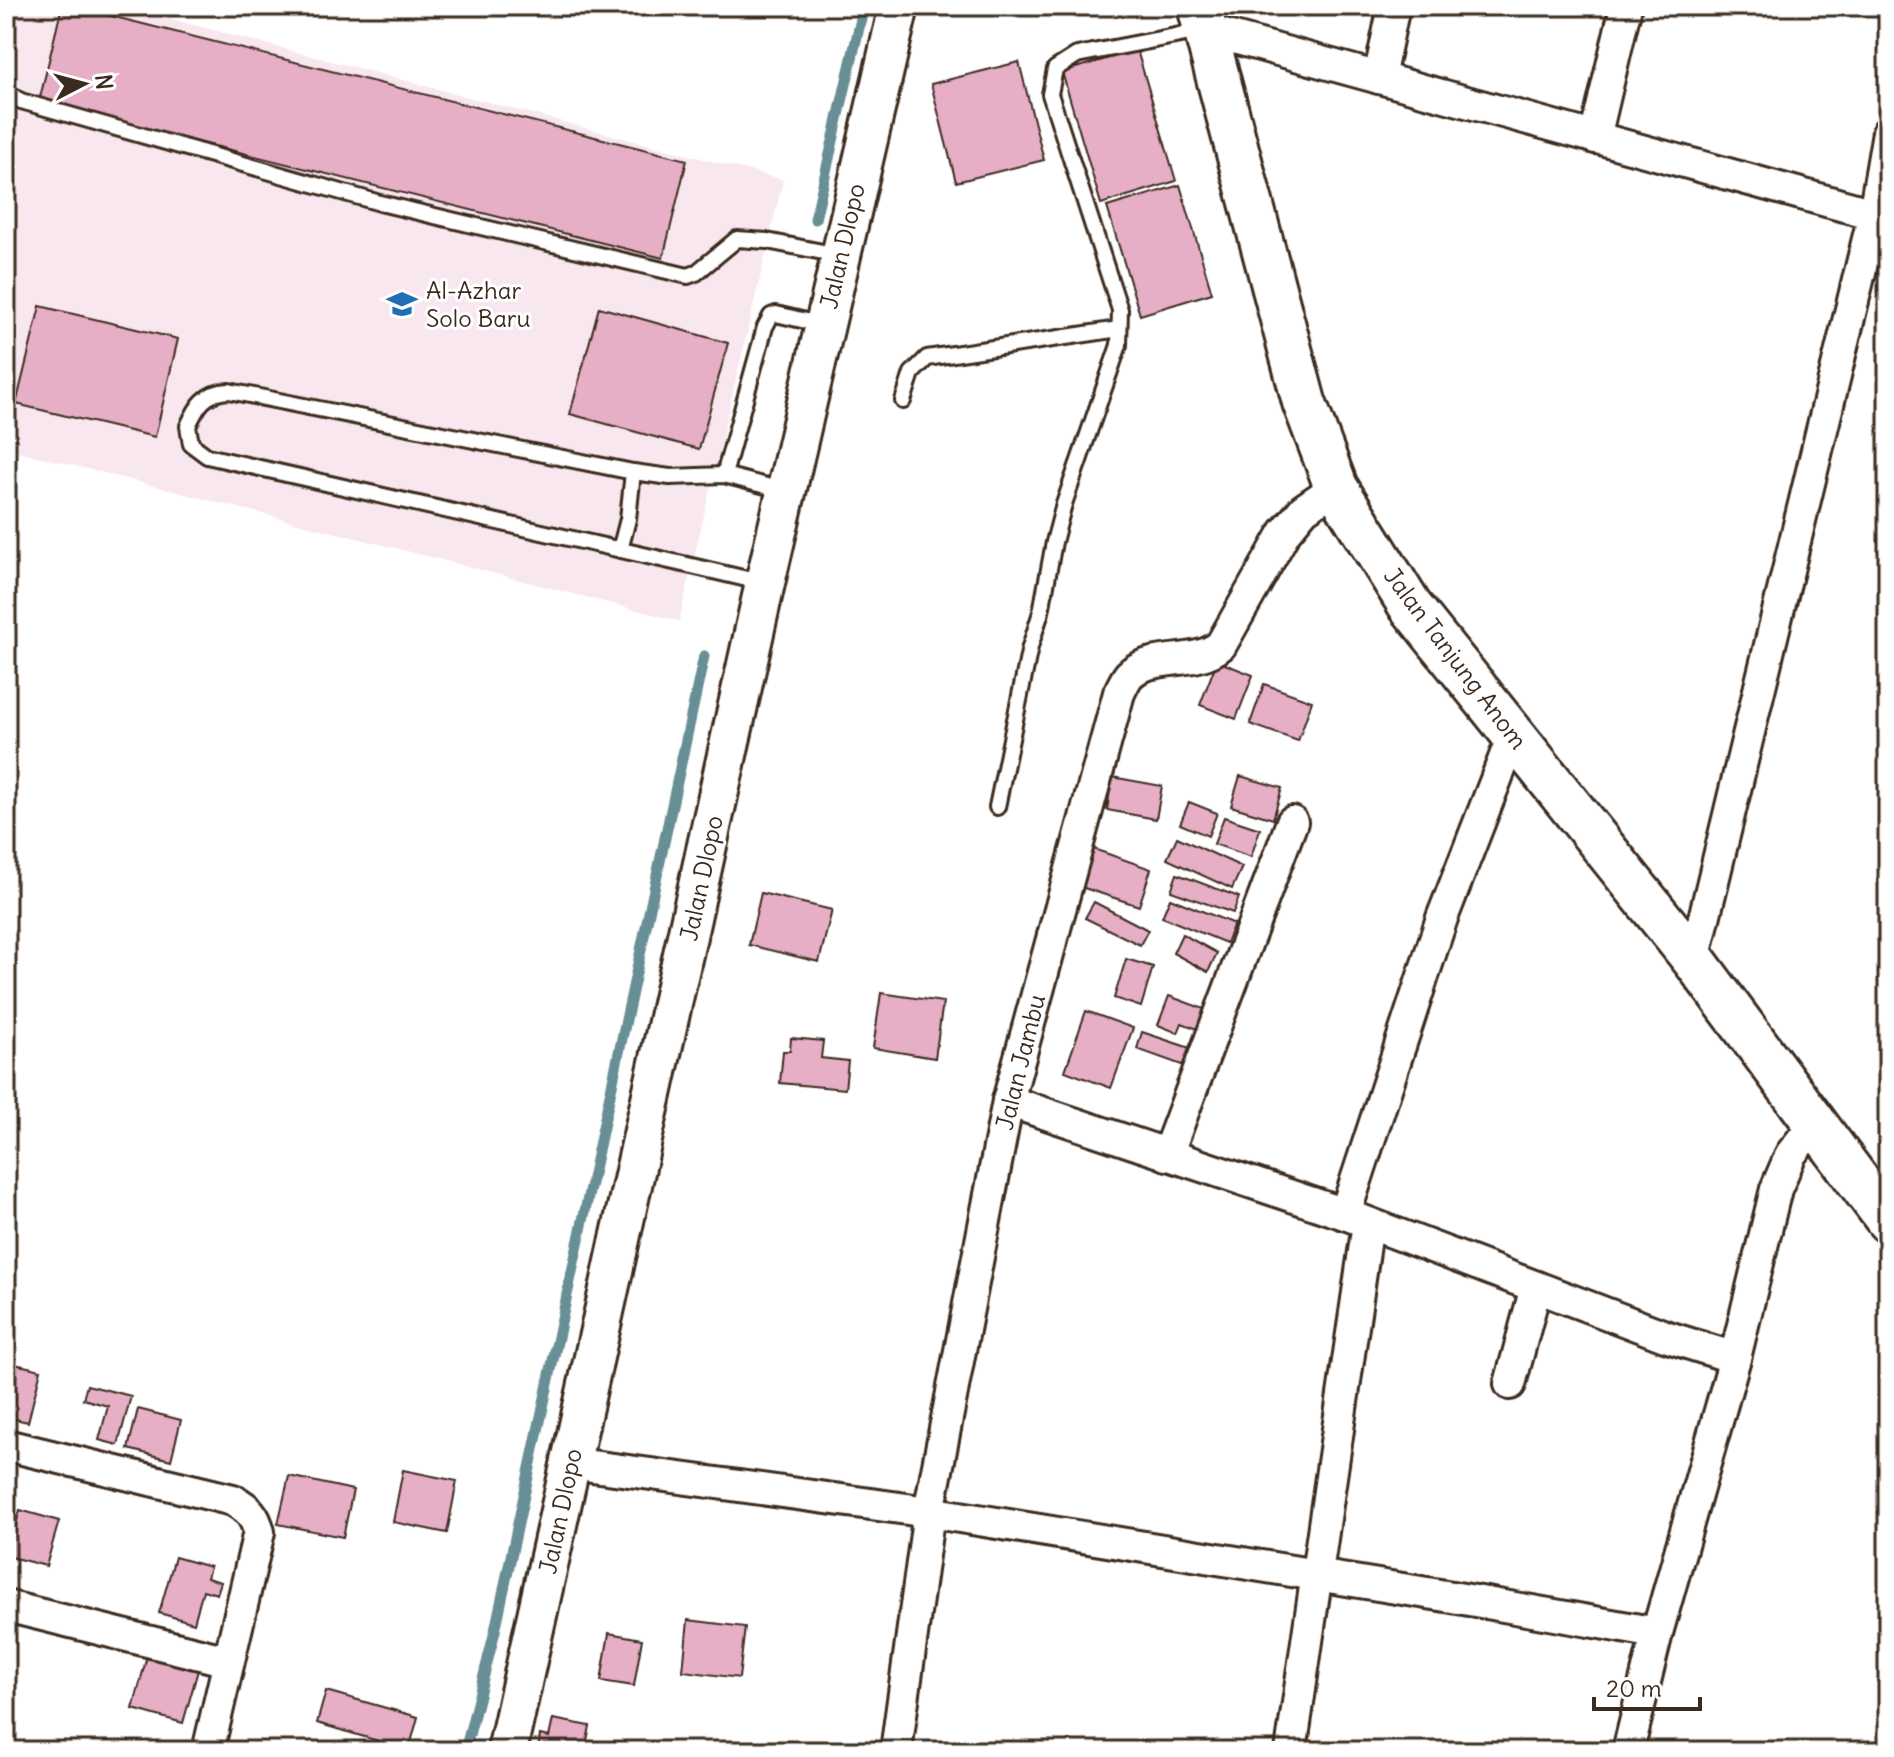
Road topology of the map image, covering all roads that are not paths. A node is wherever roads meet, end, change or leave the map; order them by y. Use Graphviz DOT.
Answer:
graph roads {
  1 [pos="899,6"];
  2 [pos="1394,6"];
  3 [pos="1626,6"];
  4 [pos="1202,18"];
  5 [pos="1379,78"];
  6 [pos="6,92"];
  7 [pos="1888,132"];
  8 [pos="1595,138"];
  9 [pos="1881,216"];
  10 [pos="840,256"];
  11 [pos="813,323"];
  12 [pos="1119,329"];
  13 [pos="903,401"];
  14 [pos="633,472"];
  15 [pos="724,475"];
  16 [pos="1336,487"];
  17 [pos="785,491"];
  18 [pos="620,550"];
  19 [pos="765,583"];
  20 [pos="1513,736"];
  21 [pos="997,807"];
  22 [pos="1292,822"];
  23 [pos="1694,960"];
  24 [pos="1008,1101"];
  25 [pos="1815,1123"];
  26 [pos="1167,1155"];
  27 [pos="1357,1219"];
  28 [pos="1888,1221"];
  29 [pos="1536,1287"];
  30 [pos="1735,1358"];
  31 [pos="1510,1384"];
  32 [pos="6,1445"];
  33 [pos="570,1463"];
  34 [pos="929,1512"];
  35 [pos="1318,1577"];
  36 [pos="6,1606"];
  37 [pos="1657,1633"];
  38 [pos="228,1661"];
  39 [pos="208,1751"];
  40 [pos="507,1751"];
  41 [pos="896,1751"];
  42 [pos="1291,1751"];
  43 [pos="1628,1751"];
  1 -- 10 [label="street, Jalan Dlopo"];
  2 -- 5 [label="street"];
  3 -- 8 [label="street"];
  4 -- 5 [label="street"];
  4 -- 12 [label="lane"];
  4 -- 16 [label="main road, Jalan Tanjung Anom"];
  5 -- 8 [label="street"];
  6 -- 10 [label="lane"];
  7 -- 9 [label="street"];
  8 -- 9 [label="street"];
  9 -- 23 [label="street"];
  10 -- 11 [label="street, Jalan Dlopo"];
  11 -- 15 [label="lane"];
  11 -- 17 [label="street, Jalan Dlopo"];
  12 -- 13 [label="lane"];
  12 -- 21 [label="lane"];
  14 -- 15 [label="lane"];
  14 -- 18 [label="lane"];
  14 -- 18 [label="lane"];
  15 -- 17 [label="lane"];
  16 -- 20 [label="main road, Jalan Tanjung Anom"];
  16 -- 24 [label="street, Jalan Jambu"];
  17 -- 19 [label="street, Jalan Dlopo"];
  18 -- 19 [label="lane"];
  19 -- 33 [label="street, Jalan Dlopo"];
  20 -- 23 [label="main road, Jalan Tanjung Anom"];
  20 -- 27 [label="street"];
  22 -- 26 [label="street"];
  23 -- 25 [label="main road, Jalan Tanjung Anom"];
  24 -- 26 [label="street"];
  24 -- 34 [label="street, Jalan Jambu"];
  25 -- 28 [label="main road, Jalan Tanjung Anom"];
  25 -- 30 [label="street"];
  26 -- 27 [label="street"];
  27 -- 29 [label="street"];
  27 -- 35 [label="street"];
  29 -- 30 [label="street"];
  29 -- 31 [label="street"];
  30 -- 37 [label="street"];
  32 -- 38 [label="street"];
  33 -- 34 [label="street"];
  33 -- 40 [label="street, Jalan Dlopo"];
  34 -- 35 [label="street"];
  34 -- 41 [label="street, Jalan Jambu"];
  35 -- 37 [label="street"];
  35 -- 42 [label="street"];
  36 -- 38 [label="street"];
  37 -- 43 [label="street"];
  38 -- 39 [label="street"];
}
